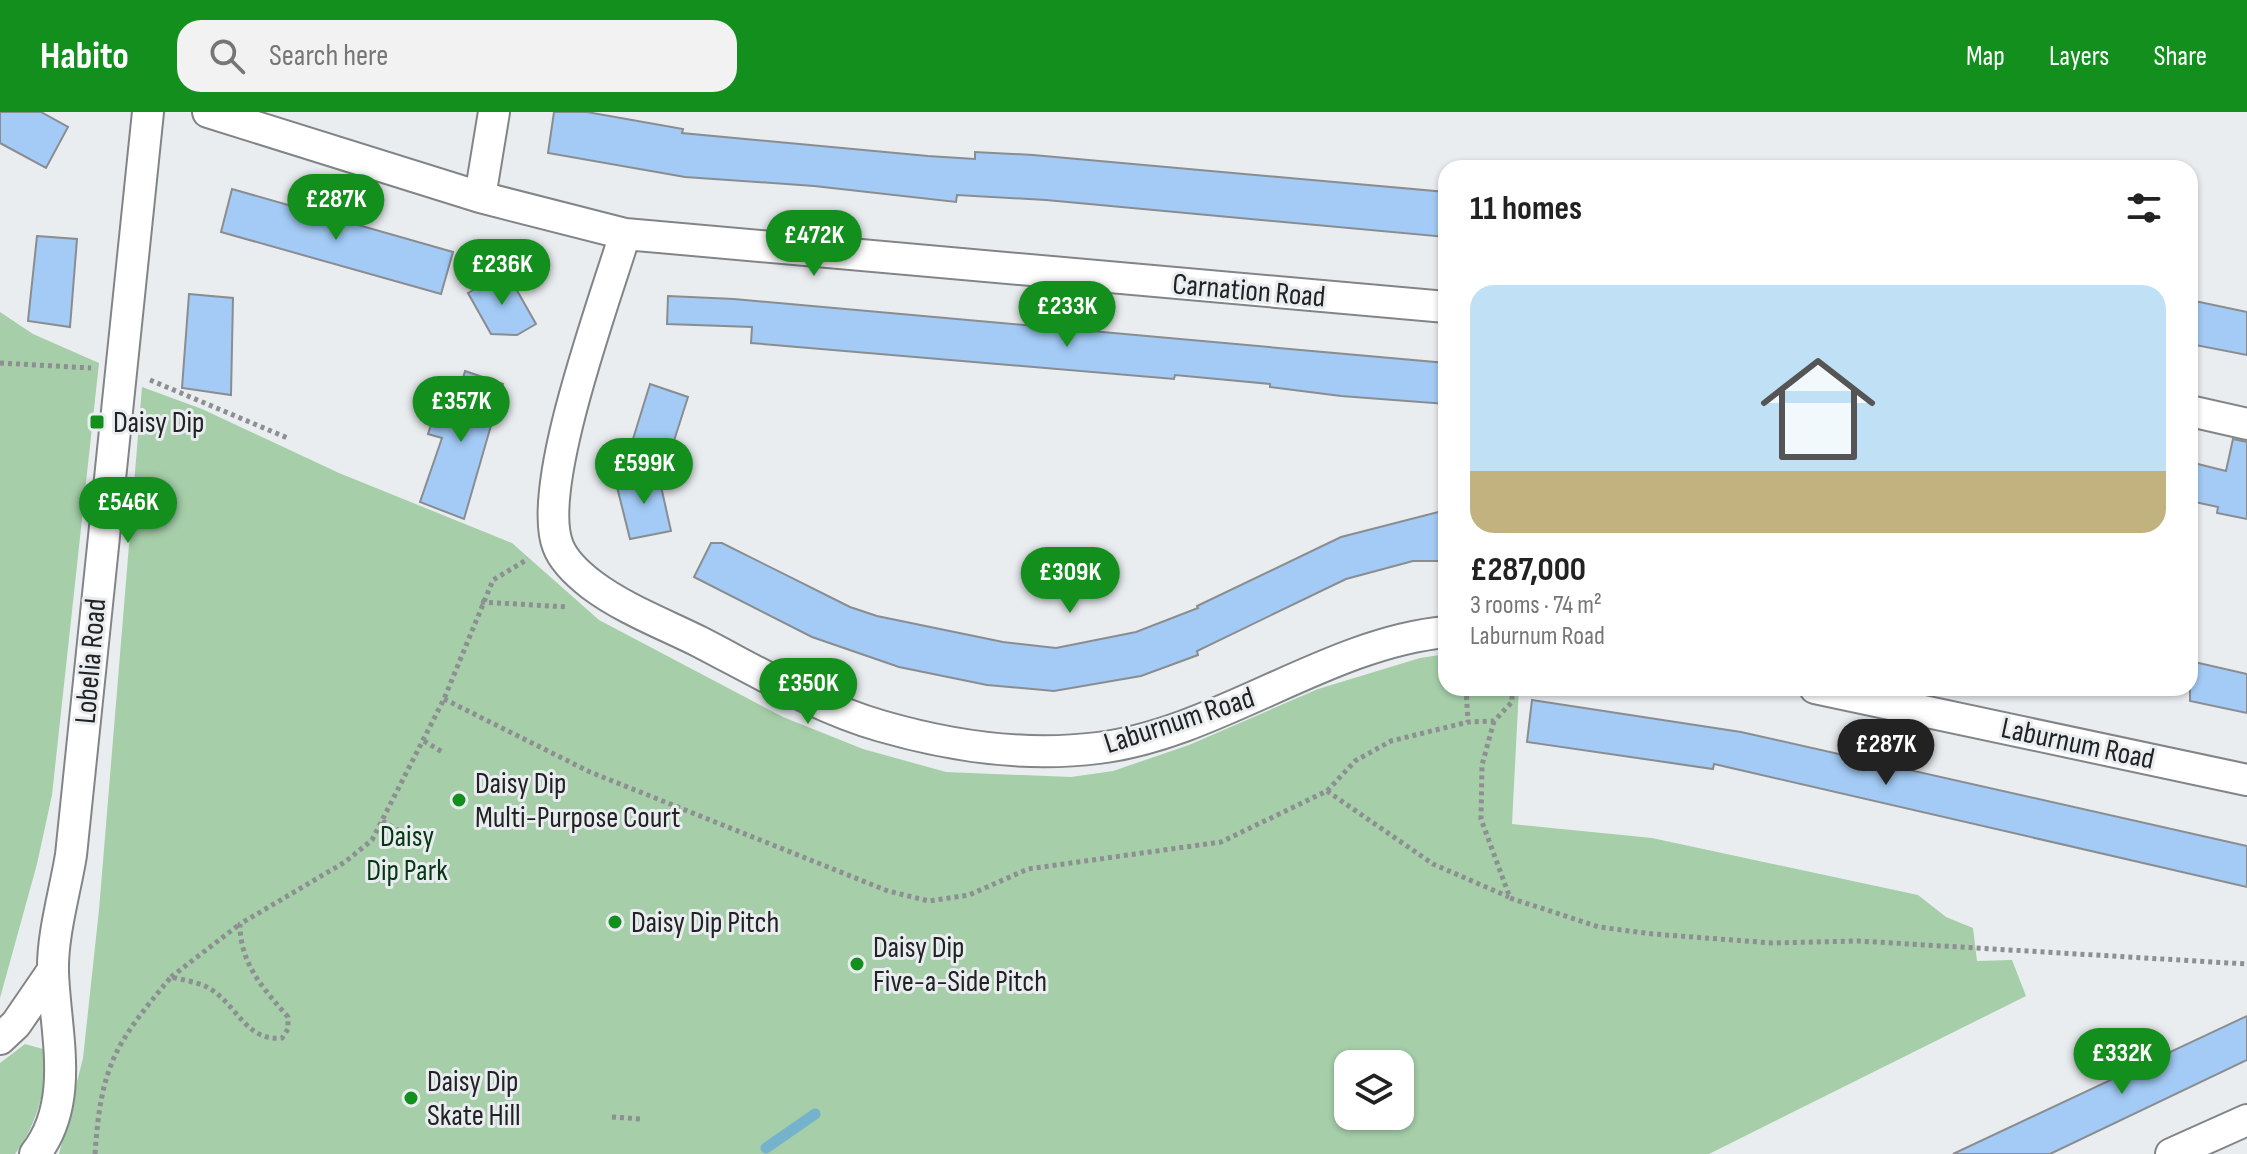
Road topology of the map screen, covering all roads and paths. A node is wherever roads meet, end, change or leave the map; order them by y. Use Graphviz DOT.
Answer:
graph roads {
  1 [pos="148,112"];
  2 [pos="208,112"];
  3 [pos="494,112"];
  4 [pos="480,197"];
  5 [pos="625,234"];
  6 [pos="1438,306"];
  7 [pos="0,363"];
  8 [pos="120,367"];
  9 [pos="2198,413"];
  10 [pos="2247,424"];
  11 [pos="290,439"];
  12 [pos="514,565"];
  13 [pos="609,597"];
  14 [pos="481,602"];
  15 [pos="1438,633"];
  16 [pos="1466,696"];
  17 [pos="1512,696"];
  18 [pos="1858,696"];
  19 [pos="444,699"];
  20 [pos="1494,721"];
  21 [pos="1468,722"];
  22 [pos="424,741"];
  23 [pos="444,753"];
  24 [pos="2247,780"];
  25 [pos="1327,791"];
  26 [pos="382,821"];
  27 [pos="405,834"];
  28 [pos="1510,898"];
  29 [pos="240,924"];
  30 [pos="2247,964"];
  31 [pos="53,970"];
  32 [pos="171,977"];
  33 [pos="0,1039"];
  34 [pos="612,1117"];
  35 [pos="641,1119"];
  36 [pos="2247,1120"];
  37 [pos="35,1154"];
  38 [pos="95,1154"];
  39 [pos="2171,1154"];
  1 -- 8 [label="street, Lobelia Road"];
  2 -- 4 [label="street, Carnation Road"];
  3 -- 4 [label="street"];
  4 -- 5 [label="street, Carnation Road"];
  5 -- 6 [label="street, Carnation Road"];
  5 -- 13 [label="street, Laburnum Road"];
  7 -- 8 [label="path"];
  8 -- 11 [label="path"];
  8 -- 31 [label="street, Lobelia Road"];
  9 -- 10 [label="street"];
  12 -- 14 [label="path"];
  13 -- 14 [label="path"];
  13 -- 15 [label="street, Laburnum Road"];
  14 -- 19 [label="path"];
  16 -- 21 [label="path"];
  17 -- 20 [label="path"];
  18 -- 24 [label="street, Laburnum Road"];
  19 -- 22 [label="path"];
  19 -- 25 [label="path"];
  20 -- 21 [label="path"];
  20 -- 28 [label="path"];
  21 -- 25 [label="path"];
  22 -- 23 [label="path"];
  22 -- 26 [label="path"];
  25 -- 28 [label="path"];
  26 -- 27 [label="path"];
  26 -- 29 [label="path"];
  28 -- 30 [label="path"];
  29 -- 32 [label="path"];
  29 -- 32 [label="path"];
  31 -- 33 [label="street, Lobelia Road"];
  31 -- 37 [label="street, Lobelia Road"];
  32 -- 38 [label="path"];
  34 -- 35 [label="path"];
  36 -- 39 [label="street"];
}
